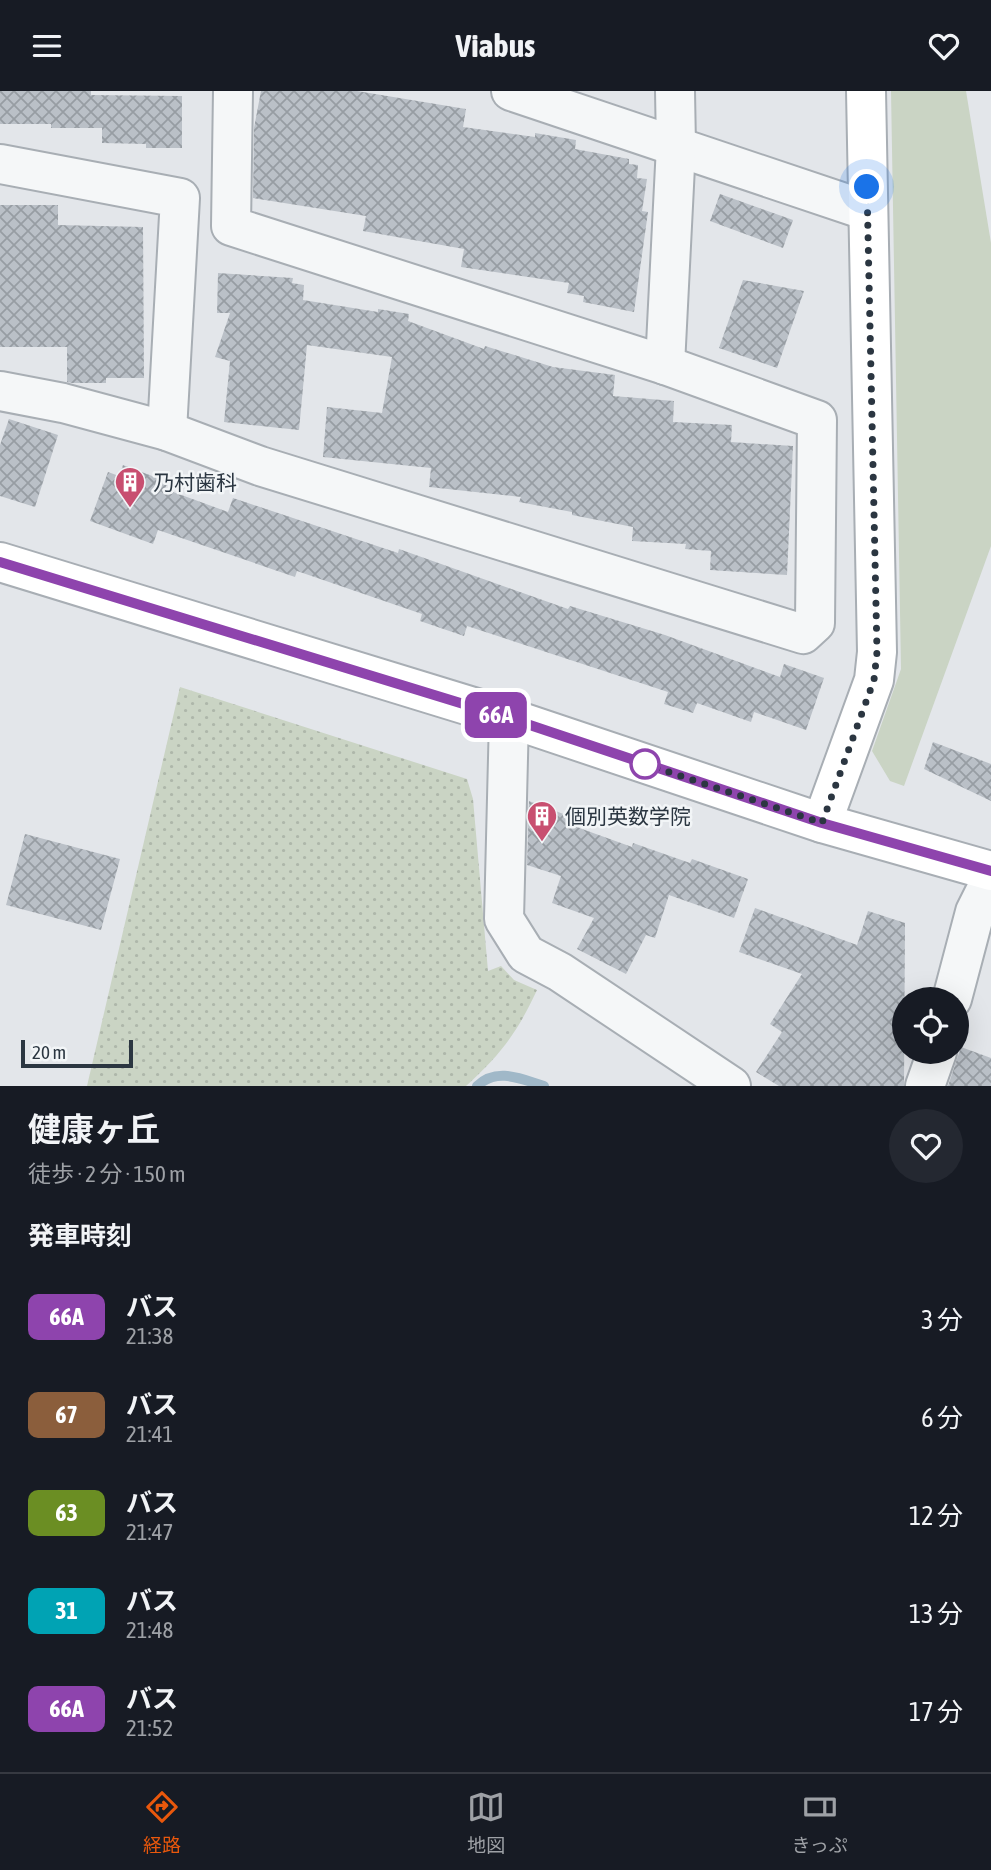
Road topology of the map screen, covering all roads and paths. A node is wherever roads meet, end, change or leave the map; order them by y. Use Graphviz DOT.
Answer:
graph roads {
  1 [pos="233,91"];
  2 [pos="511,91"];
  3 [pos="675,91"];
  4 [pos="866,91"];
  5 [pos="676,146"];
  6 [pos="0,164"];
  7 [pos="867,211"];
  8 [pos="665,365"];
  9 [pos="0,391"];
  10 [pos="167,431"];
  11 [pos="0,562"];
  12 [pos="509,718"];
  13 [pos="822,823"];
  14 [pos="991,871"];
  15 [pos="991,880"];
  16 [pos="955,987"];
  17 [pos="933,1064"];
  18 [pos="731,1086"];
  19 [pos="925,1086"];
  1 -- 8 [label="street"];
  2 -- 5 [label="street"];
  3 -- 5 [label="street"];
  4 -- 7 [label="street"];
  5 -- 7 [label="street"];
  5 -- 8 [label="street"];
  6 -- 10 [label="street"];
  7 -- 13 [label="street"];
  8 -- 10 [label="street"];
  9 -- 10 [label="street"];
  11 -- 12 [label="street"];
  12 -- 13 [label="street"];
  12 -- 18 [label="street"];
  13 -- 14 [label="street"];
  15 -- 16 [label="street"];
  17 -- 19 [label="street"];
}
